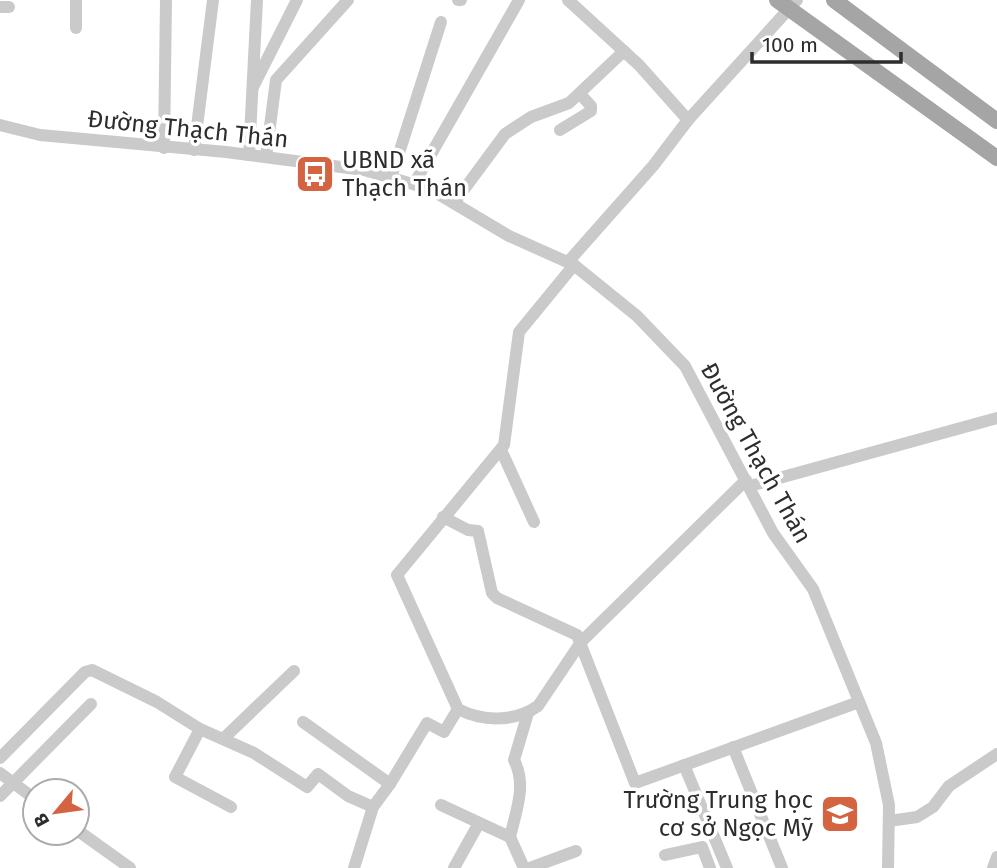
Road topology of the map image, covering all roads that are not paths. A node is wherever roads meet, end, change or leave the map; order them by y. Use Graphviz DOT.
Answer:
graph roads {
  1 [pos="76,0"];
  2 [pos="166,0"];
  3 [pos="212,0"];
  4 [pos="257,0"];
  5 [pos="297,0"];
  6 [pos="348,0"];
  7 [pos="519,0"];
  8 [pos="568,0"];
  9 [pos="834,0"];
  10 [pos="788,2"];
  11 [pos="441,22"];
  12 [pos="76,28"];
  13 [pos="624,51"];
  14 [pos="251,90"];
  15 [pos="580,94"];
  16 [pos="688,120"];
  17 [pos="997,121"];
  18 [pos="0,125"];
  19 [pos="560,130"];
  20 [pos="164,148"];
  21 [pos="194,150"];
  22 [pos="249,155"];
  23 [pos="266,158"];
  24 [pos="997,158"];
  25 [pos="391,178"];
  26 [pos="414,184"];
  27 [pos="454,203"];
  28 [pos="571,264"];
  29 [pos="997,418"];
  30 [pos="501,450"];
  31 [pos="748,483"];
  32 [pos="443,517"];
  33 [pos="534,522"];
  34 [pos="582,642"];
  35 [pos="294,671"];
  36 [pos="859,702"];
  37 [pos="91,704"];
  38 [pos="458,709"];
  39 [pos="528,712"];
  40 [pos="303,722"];
  41 [pos="200,729"];
  42 [pos="223,739"];
  43 [pos="733,747"];
  44 [pos="997,754"];
  45 [pos="0,758"];
  46 [pos="684,765"];
  47 [pos="0,773"];
  48 [pos="12,782"];
  49 [pos="390,784"];
  50 [pos="21,789"];
  51 [pos="0,796"];
  52 [pos="441,805"];
  53 [pos="231,807"];
  54 [pos="373,807"];
  55 [pos="889,821"];
  56 [pos="479,823"];
  57 [pos="510,837"];
  58 [pos="91,840"];
  59 [pos="576,851"];
  60 [pos="665,855"];
  61 [pos="997,857"];
  62 [pos="125,866"];
  63 [pos="359,866"];
  64 [pos="454,868"];
  65 [pos="524,868"];
  66 [pos="530,868"];
  67 [pos="710,868"];
  68 [pos="727,868"];
  69 [pos="782,868"];
  70 [pos="888,868"];
  71 [pos="993,868"];
  1 -- 12 [label="street"];
  2 -- 20 [label="street"];
  3 -- 21 [label="street"];
  4 -- 14 [label="street"];
  5 -- 14 [label="street"];
  6 -- 23 [label="street"];
  7 -- 26 [label="street"];
  8 -- 13 [label="street"];
  9 -- 17 [label="main road"];
  10 -- 16 [label="street"];
  10 -- 24 [label="main road"];
  11 -- 25 [label="street"];
  13 -- 15 [label="street"];
  13 -- 16 [label="street"];
  14 -- 22 [label="street"];
  15 -- 19 [label="street"];
  15 -- 27 [label="street"];
  16 -- 28 [label="street"];
  18 -- 20 [label="street, Đường Thạch Thán"];
  20 -- 21 [label="street, Đường Thạch Thán"];
  21 -- 22 [label="street, Đường Thạch Thán"];
  22 -- 23 [label="street, Đường Thạch Thán"];
  23 -- 25 [label="street, Đường Thạch Thán"];
  25 -- 26 [label="street, Đường Thạch Thán"];
  26 -- 27 [label="street, Đường Thạch Thán"];
  27 -- 28 [label="street, Đường Thạch Thán"];
  28 -- 30 [label="street"];
  28 -- 31 [label="street, Đường Thạch Thán"];
  29 -- 31 [label="street"];
  30 -- 32 [label="street"];
  30 -- 33 [label="street"];
  31 -- 34 [label="street"];
  31 -- 36 [label="street, Đường Thạch Thán"];
  32 -- 34 [label="street"];
  32 -- 38 [label="street"];
  34 -- 39 [label="street"];
  34 -- 46 [label="street"];
  35 -- 42 [label="street"];
  36 -- 43 [label="street"];
  36 -- 55 [label="street, Đường Thạch Thán"];
  37 -- 48 [label="street"];
  38 -- 39 [label="street"];
  38 -- 49 [label="street"];
  39 -- 57 [label="street"];
  40 -- 49 [label="street"];
  41 -- 42 [label="street"];
  41 -- 45 [label="street"];
  41 -- 53 [label="street"];
  42 -- 54 [label="street"];
  43 -- 46 [label="street"];
  43 -- 69 [label="street"];
  44 -- 55 [label="street"];
  46 -- 68 [label="street"];
  47 -- 48 [label="street"];
  48 -- 50 [label="street"];
  48 -- 51 [label="street"];
  49 -- 54 [label="street"];
  52 -- 56 [label="street"];
  54 -- 63 [label="street"];
  55 -- 70 [label="street, Đường Thạch Thán"];
  56 -- 57 [label="street"];
  56 -- 64 [label="street"];
  57 -- 65 [label="street"];
  58 -- 62 [label="street"];
  59 -- 66 [label="street"];
  60 -- 67 [label="street"];
  61 -- 71 [label="street"];
}
